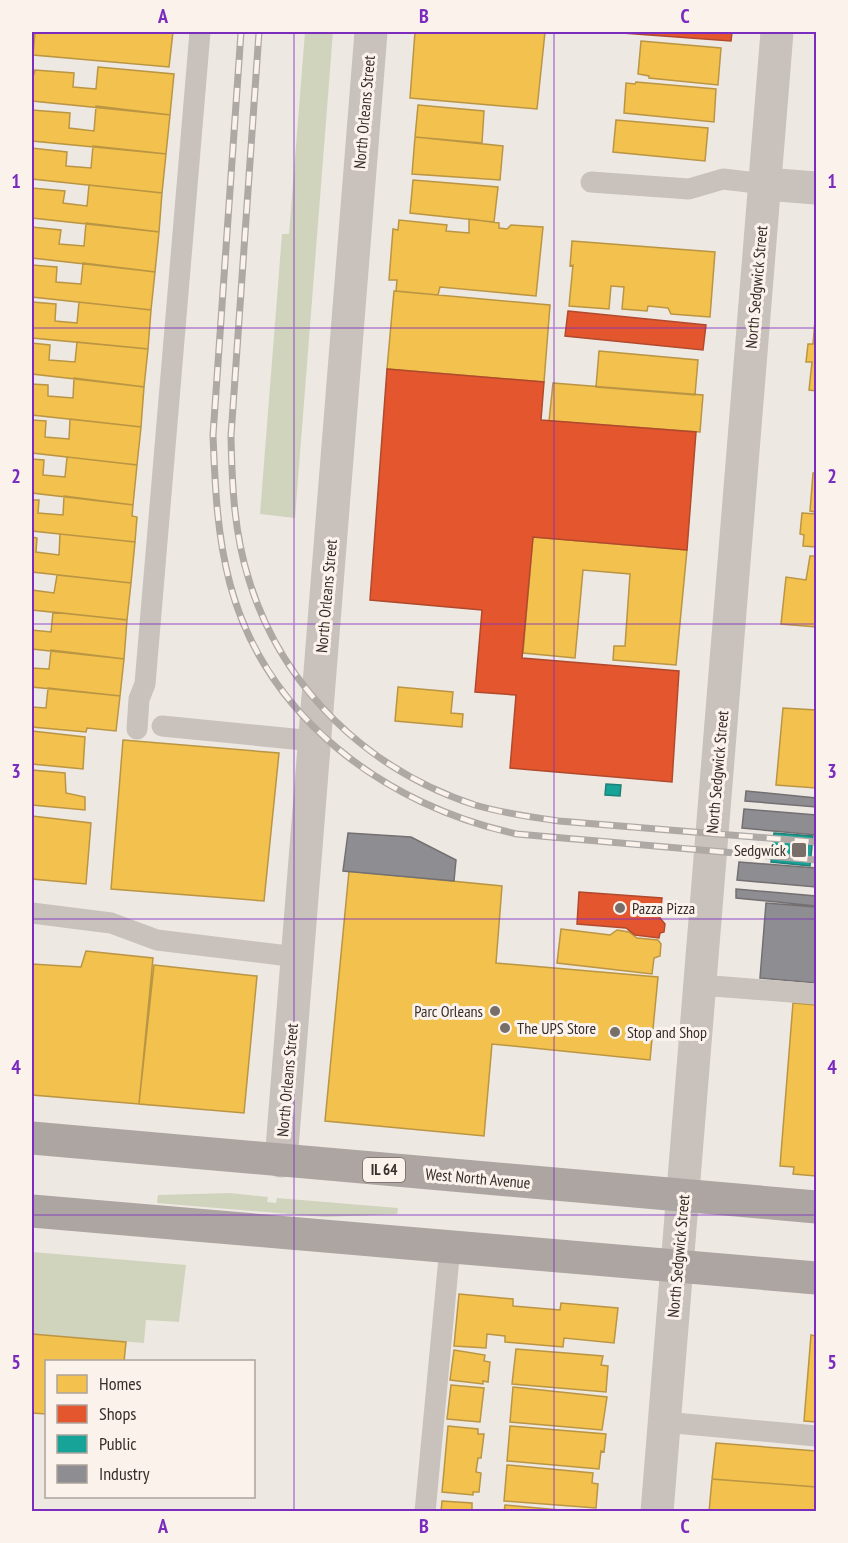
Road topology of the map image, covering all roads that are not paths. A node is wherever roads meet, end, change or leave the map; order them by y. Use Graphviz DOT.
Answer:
graph roads {
  1 [pos="200,32"];
  2 [pos="371,32"];
  3 [pos="777,32"];
  4 [pos="591,182"];
  5 [pos="765,184"];
  6 [pos="816,188"];
  7 [pos="162,726"];
  8 [pos="137,729"];
  9 [pos="314,741"];
  10 [pos="32,913"];
  11 [pos="297,957"];
  12 [pos="700,985"];
  13 [pos="816,994"];
  14 [pos="32,1138"];
  15 [pos="281,1161"];
  16 [pos="682,1196"];
  17 [pos="816,1207"];
  18 [pos="32,1211"];
  19 [pos="450,1247"];
  20 [pos="676,1266"];
  21 [pos="816,1278"];
  22 [pos="664,1422"];
  23 [pos="816,1436"];
  24 [pos="425,1512"];
  25 [pos="657,1512"];
  1 -- 8 [label="lane"];
  2 -- 9 [label="street, North Orleans Street"];
  3 -- 5 [label="street, North Sedgwick Street"];
  4 -- 5 [label="lane"];
  5 -- 6 [label="street"];
  5 -- 12 [label="street, North Sedgwick Street"];
  7 -- 9 [label="lane"];
  9 -- 11 [label="street, North Orleans Street"];
  10 -- 11 [label="lane"];
  11 -- 15 [label="street, North Orleans Street"];
  12 -- 13 [label="lane"];
  12 -- 16 [label="street, North Sedgwick Street"];
  14 -- 15 [label="main road, West North Avenue / IL 64"];
  15 -- 16 [label="main road, West North Avenue / IL 64"];
  16 -- 17 [label="main road, West North Avenue / IL 64"];
  16 -- 20 [label="street, North Sedgwick Street"];
  18 -- 19 [label="main road"];
  19 -- 20 [label="main road"];
  19 -- 24 [label="lane"];
  20 -- 21 [label="main road"];
  20 -- 22 [label="street, North Sedgwick Street"];
  22 -- 23 [label="lane"];
  22 -- 25 [label="street, North Sedgwick Street"];
}
